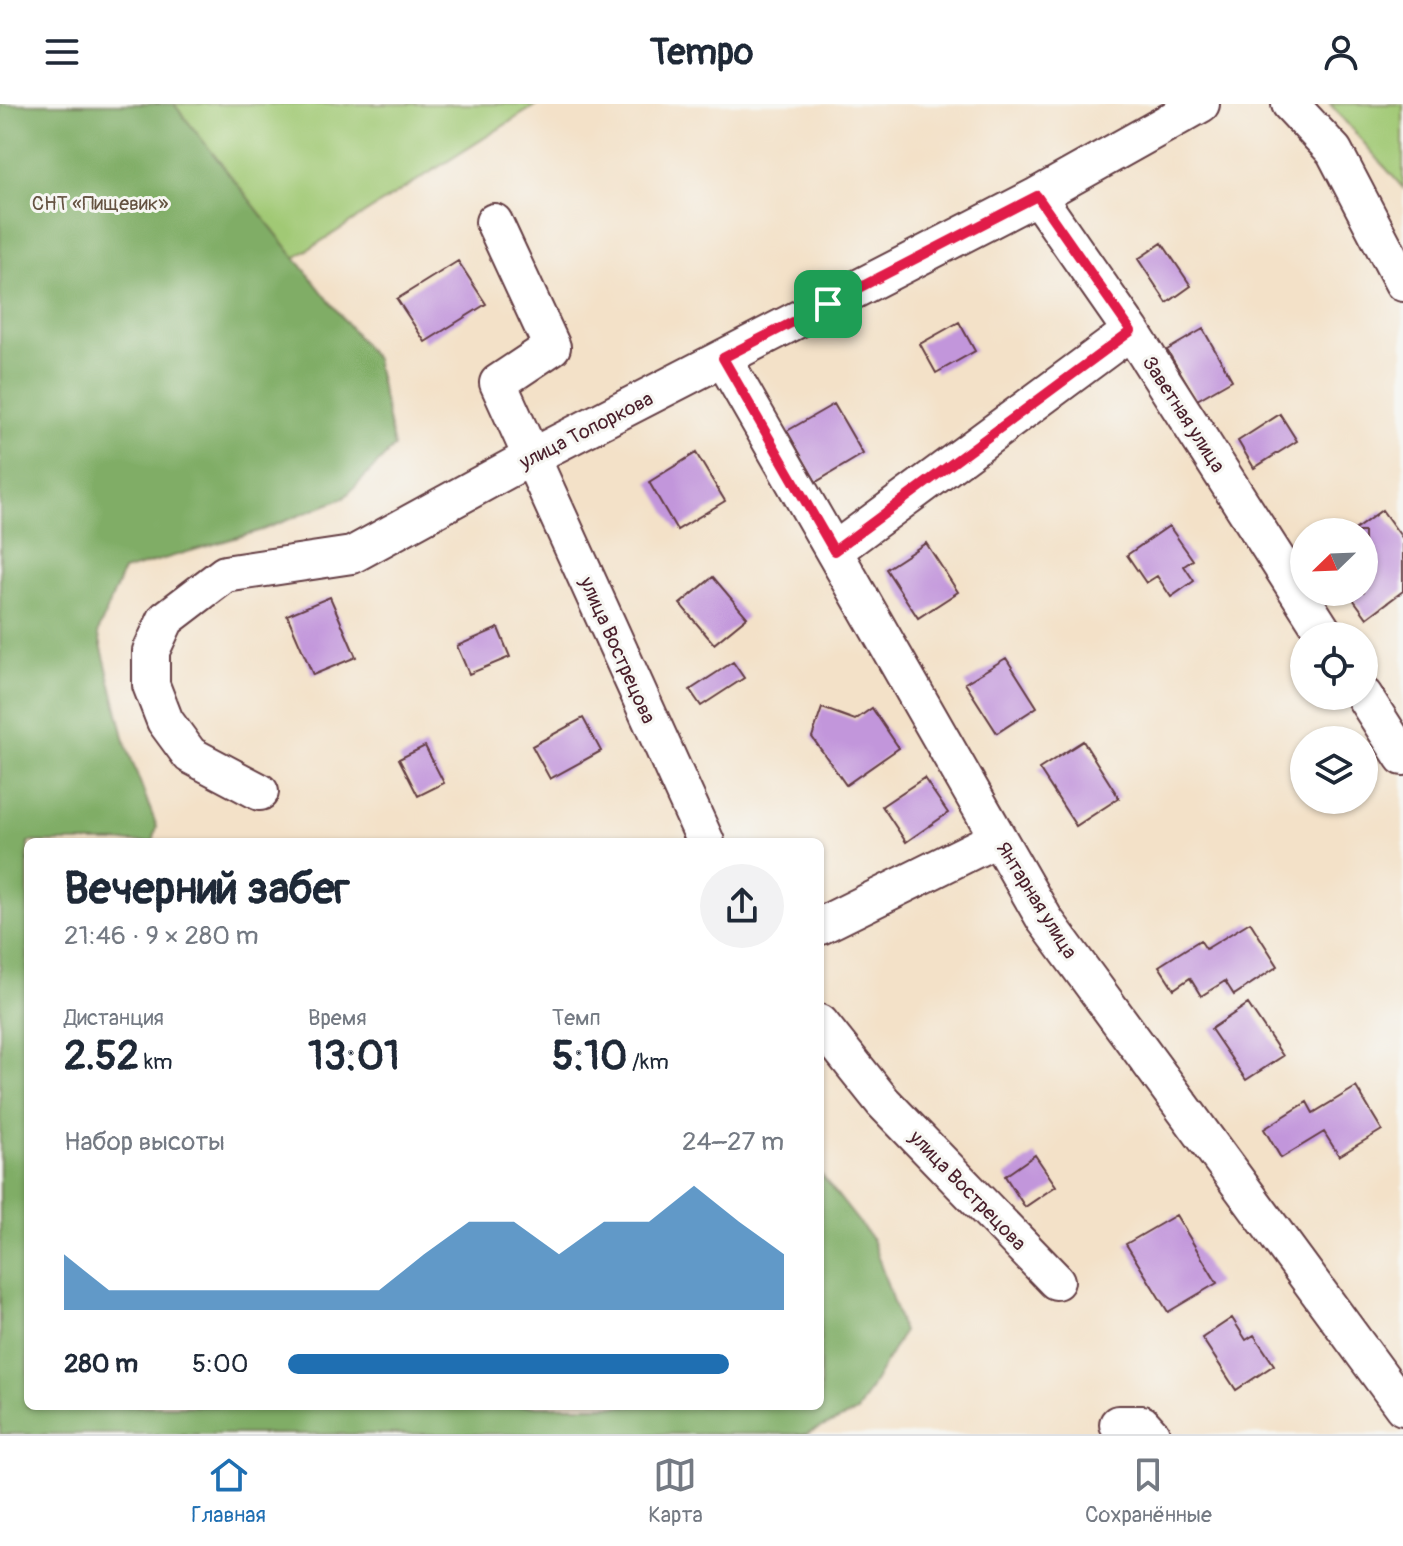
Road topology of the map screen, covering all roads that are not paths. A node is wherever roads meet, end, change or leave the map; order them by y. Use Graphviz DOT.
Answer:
graph roads {
  1 [pos="1201,104"];
  2 [pos="1290,104"];
  3 [pos="1037,196"];
  4 [pos="494,222"];
  5 [pos="1403,283"];
  6 [pos="1131,331"];
  7 [pos="723,358"];
  8 [pos="531,457"];
  9 [pos="834,551"];
  10 [pos="1317,622"];
  11 [pos="1373,710"];
  12 [pos="1403,757"];
  13 [pos="260,792"];
  14 [pos="704,838"];
  15 [pos="998,838"];
  16 [pos="824,924"];
  17 [pos="824,1028"];
  18 [pos="1056,1281"];
  19 [pos="1403,1407"];
  1 -- 3 [label="street, улица Топоркова"];
  2 -- 5 [label="street"];
  3 -- 6 [label="street, Заветная улица"];
  3 -- 7 [label="street, улица Топоркова"];
  4 -- 8 [label="street, улица Вострецова"];
  6 -- 9 [label="street"];
  6 -- 10 [label="street, Заветная улица"];
  7 -- 8 [label="street, улица Топоркова"];
  7 -- 9 [label="street, Янтарная улица"];
  8 -- 13 [label="street, улица Топоркова"];
  8 -- 14 [label="street, улица Вострецова"];
  9 -- 15 [label="street, Янтарная улица"];
  11 -- 12 [label="street"];
  15 -- 16 [label="street"];
  15 -- 19 [label="street, Янтарная улица"];
  17 -- 18 [label="street, улица Вострецова"];
}
